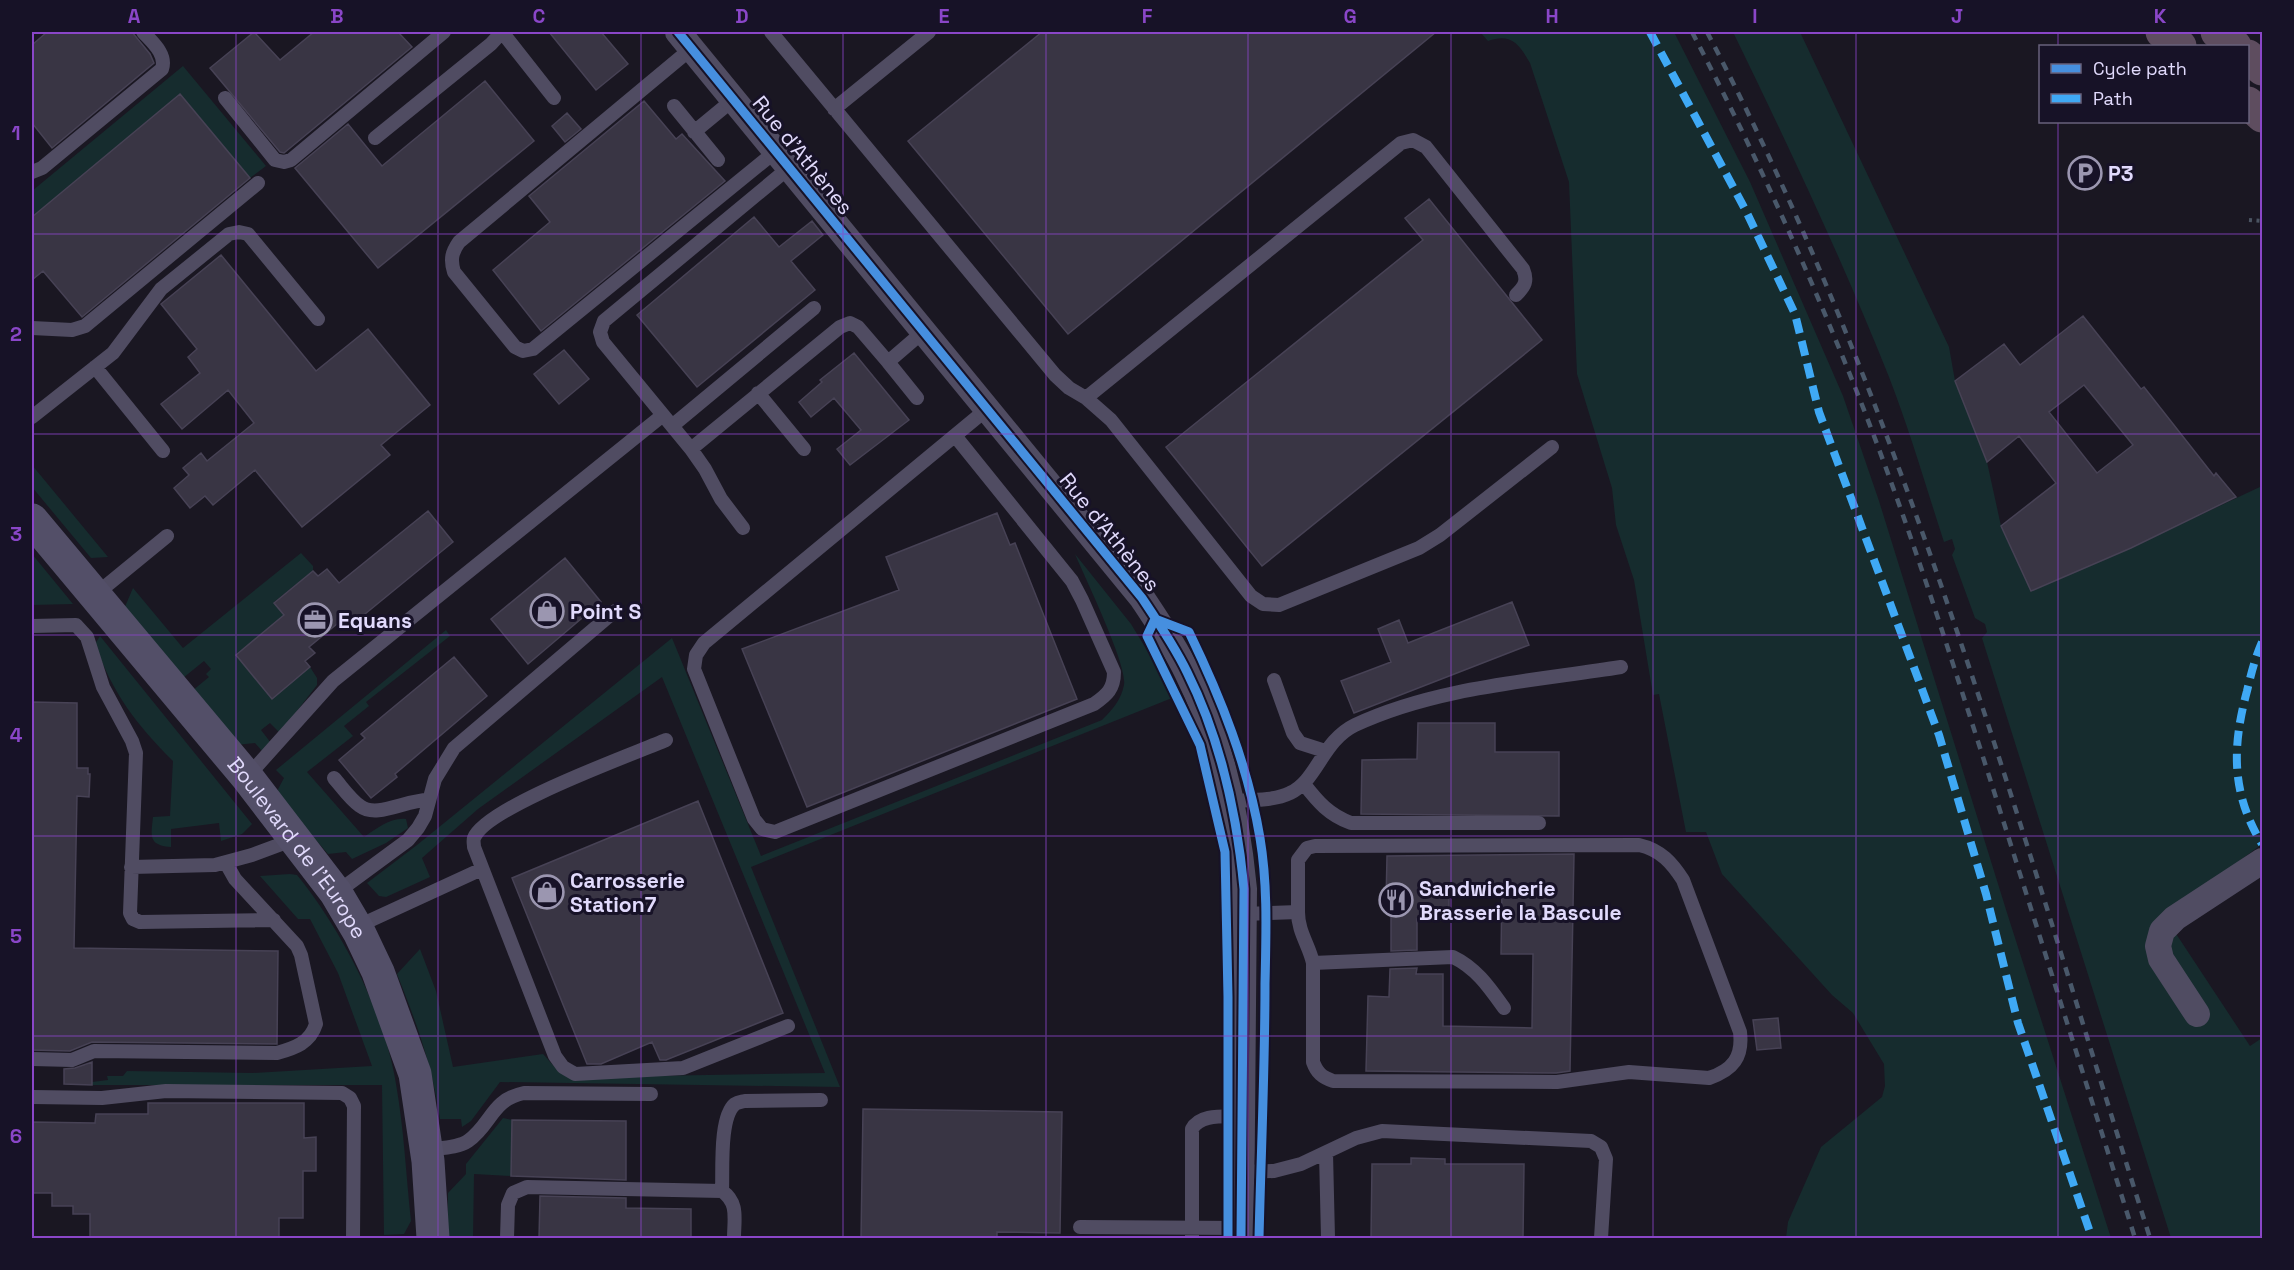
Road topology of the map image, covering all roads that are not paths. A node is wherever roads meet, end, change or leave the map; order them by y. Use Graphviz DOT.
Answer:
graph roads {
  1 [pos="143,32"];
  2 [pos="444,32"];
  3 [pos="502,32"];
  4 [pos="771,32"];
  5 [pos="929,32"];
  6 [pos="2162,32"];
  7 [pos="2217,32"];
  8 [pos="685,40"];
  9 [pos="2179,45"];
  10 [pos="2234,45"];
  11 [pos="2249,59"];
  12 [pos="2262,69"];
  13 [pos="225,98"];
  14 [pos="554,98"];
  15 [pos="734,99"];
  16 [pos="2249,105"];
  17 [pos="674,106"];
  18 [pos="834,108"];
  19 [pos="2262,116"];
  20 [pos="694,132"];
  21 [pos="375,138"];
  22 [pos="783,159"];
  23 [pos="718,160"];
  24 [pos="32,172"];
  25 [pos="258,183"];
  26 [pos="1516,295"];
  27 [pos="814,308"];
  28 [pos="318,319"];
  29 [pos="32,328"];
  30 [pos="924,332"];
  31 [pos="888,362"];
  32 [pos="95,367"];
  33 [pos="758,393"];
  34 [pos="917,398"];
  35 [pos="1086,398"];
  36 [pos="987,409"];
  37 [pos="663,415"];
  38 [pos="32,417"];
  39 [pos="672,426"];
  40 [pos="956,437"];
  41 [pos="1552,447"];
  42 [pos="691,449"];
  43 [pos="804,449"];
  44 [pos="163,451"];
  45 [pos="32,519"];
  46 [pos="743,528"];
  47 [pos="167,536"];
  48 [pos="95,595"];
  49 [pos="615,611"];
  50 [pos="32,626"];
  51 [pos="1621,667"];
  52 [pos="1274,680"];
  53 [pos="666,740"];
  54 [pos="1325,751"];
  55 [pos="246,777"];
  56 [pos="334,778"];
  57 [pos="1304,784"];
  58 [pos="429,800"];
  59 [pos="1232,801"];
  60 [pos="1539,823"];
  61 [pos="295,839"];
  62 [pos="2262,861"];
  63 [pos="226,862"];
  64 [pos="132,867"];
  65 [pos="482,869"];
  66 [pos="336,893"];
  67 [pos="1298,912"];
  68 [pos="1244,914"];
  69 [pos="274,920"];
  70 [pos="356,927"];
  71 [pos="1313,963"];
  72 [pos="1504,1008"];
  73 [pos="2197,1014"];
  74 [pos="788,1026"];
  75 [pos="32,1059"];
  76 [pos="651,1094"];
  77 [pos="32,1096"];
  78 [pos="821,1100"];
  79 [pos="1242,1116"];
  80 [pos="427,1150"];
  81 [pos="1326,1153"];
  82 [pos="1242,1172"];
  83 [pos="722,1191"];
  84 [pos="1080,1227"];
  85 [pos="1192,1233"];
  86 [pos="1241,1233"];
  87 [pos="353,1239"];
  88 [pos="433,1239"];
  89 [pos="507,1239"];
  90 [pos="734,1239"];
  91 [pos="1328,1239"];
  92 [pos="1601,1239"];
  1 -- 24 [label="lane"];
  2 -- 13 [label="lane"];
  3 -- 14 [label="lane"];
  3 -- 21 [label="lane"];
  4 -- 18 [label="lane"];
  5 -- 18 [label="lane"];
  6 -- 9 [label="highway"];
  7 -- 10 [label="highway"];
  8 -- 15 [label="street, Rue d'Athènes"];
  8 -- 22 [label="lane"];
  11 -- 12 [label="highway"];
  15 -- 20 [label="lane"];
  15 -- 22 [label="street, Rue d'Athènes"];
  16 -- 19 [label="highway"];
  17 -- 20 [label="lane"];
  18 -- 35 [label="lane"];
  20 -- 23 [label="lane"];
  22 -- 30 [label="street, Rue d'Athènes"];
  22 -- 37 [label="lane"];
  25 -- 29 [label="lane"];
  26 -- 35 [label="lane"];
  27 -- 39 [label="lane"];
  28 -- 32 [label="lane"];
  30 -- 31 [label="lane"];
  30 -- 36 [label="street, Rue d'Athènes"];
  31 -- 33 [label="lane"];
  31 -- 34 [label="lane"];
  32 -- 38 [label="lane"];
  32 -- 44 [label="lane"];
  33 -- 42 [label="lane"];
  33 -- 43 [label="lane"];
  35 -- 41 [label="lane"];
  36 -- 40 [label="lane"];
  36 -- 59 [label="street, Rue d'Athènes"];
  37 -- 39 [label="lane"];
  37 -- 55 [label="lane"];
  39 -- 42 [label="lane"];
  40 -- 40 [label="lane"];
  42 -- 46 [label="lane"];
  45 -- 48 [label="street, Boulevard de l'Europe"];
  47 -- 48 [label="lane"];
  48 -- 55 [label="street, Boulevard de l'Europe"];
  49 -- 58 [label="lane"];
  50 -- 64 [label="lane"];
  51 -- 54 [label="lane"];
  52 -- 54 [label="lane"];
  53 -- 65 [label="lane"];
  54 -- 57 [label="lane"];
  55 -- 61 [label="street, Boulevard de l'Europe"];
  56 -- 58 [label="lane"];
  57 -- 59 [label="lane"];
  57 -- 60 [label="lane"];
  58 -- 66 [label="lane"];
  59 -- 68 [label="street, Rue d'Athènes"];
  61 -- 63 [label="lane"];
  61 -- 66 [label="street, Boulevard de l'Europe"];
  62 -- 73 [label="street"];
  63 -- 64 [label="lane"];
  63 -- 69 [label="lane"];
  64 -- 69 [label="lane"];
  65 -- 70 [label="lane"];
  65 -- 74 [label="lane"];
  66 -- 70 [label="street, Boulevard de l'Europe"];
  67 -- 68 [label="lane"];
  67 -- 71 [label="lane"];
  67 -- 71 [label="lane"];
  68 -- 79 [label="street, Rue d'Athènes"];
  69 -- 75 [label="lane"];
  70 -- 80 [label="street, Boulevard de l'Europe"];
  71 -- 72 [label="lane"];
  76 -- 80 [label="lane"];
  77 -- 87 [label="lane"];
  78 -- 83 [label="lane"];
  79 -- 82 [label="street, Rue d'Athènes"];
  79 -- 85 [label="lane"];
  80 -- 88 [label="street, Boulevard de l'Europe"];
  81 -- 82 [label="lane"];
  81 -- 91 [label="lane"];
  81 -- 92 [label="lane"];
  82 -- 86 [label="street, Rue d'Athènes"];
  83 -- 89 [label="lane"];
  83 -- 90 [label="lane"];
  84 -- 85 [label="lane"];
  85 -- 86 [label="lane"];
}
